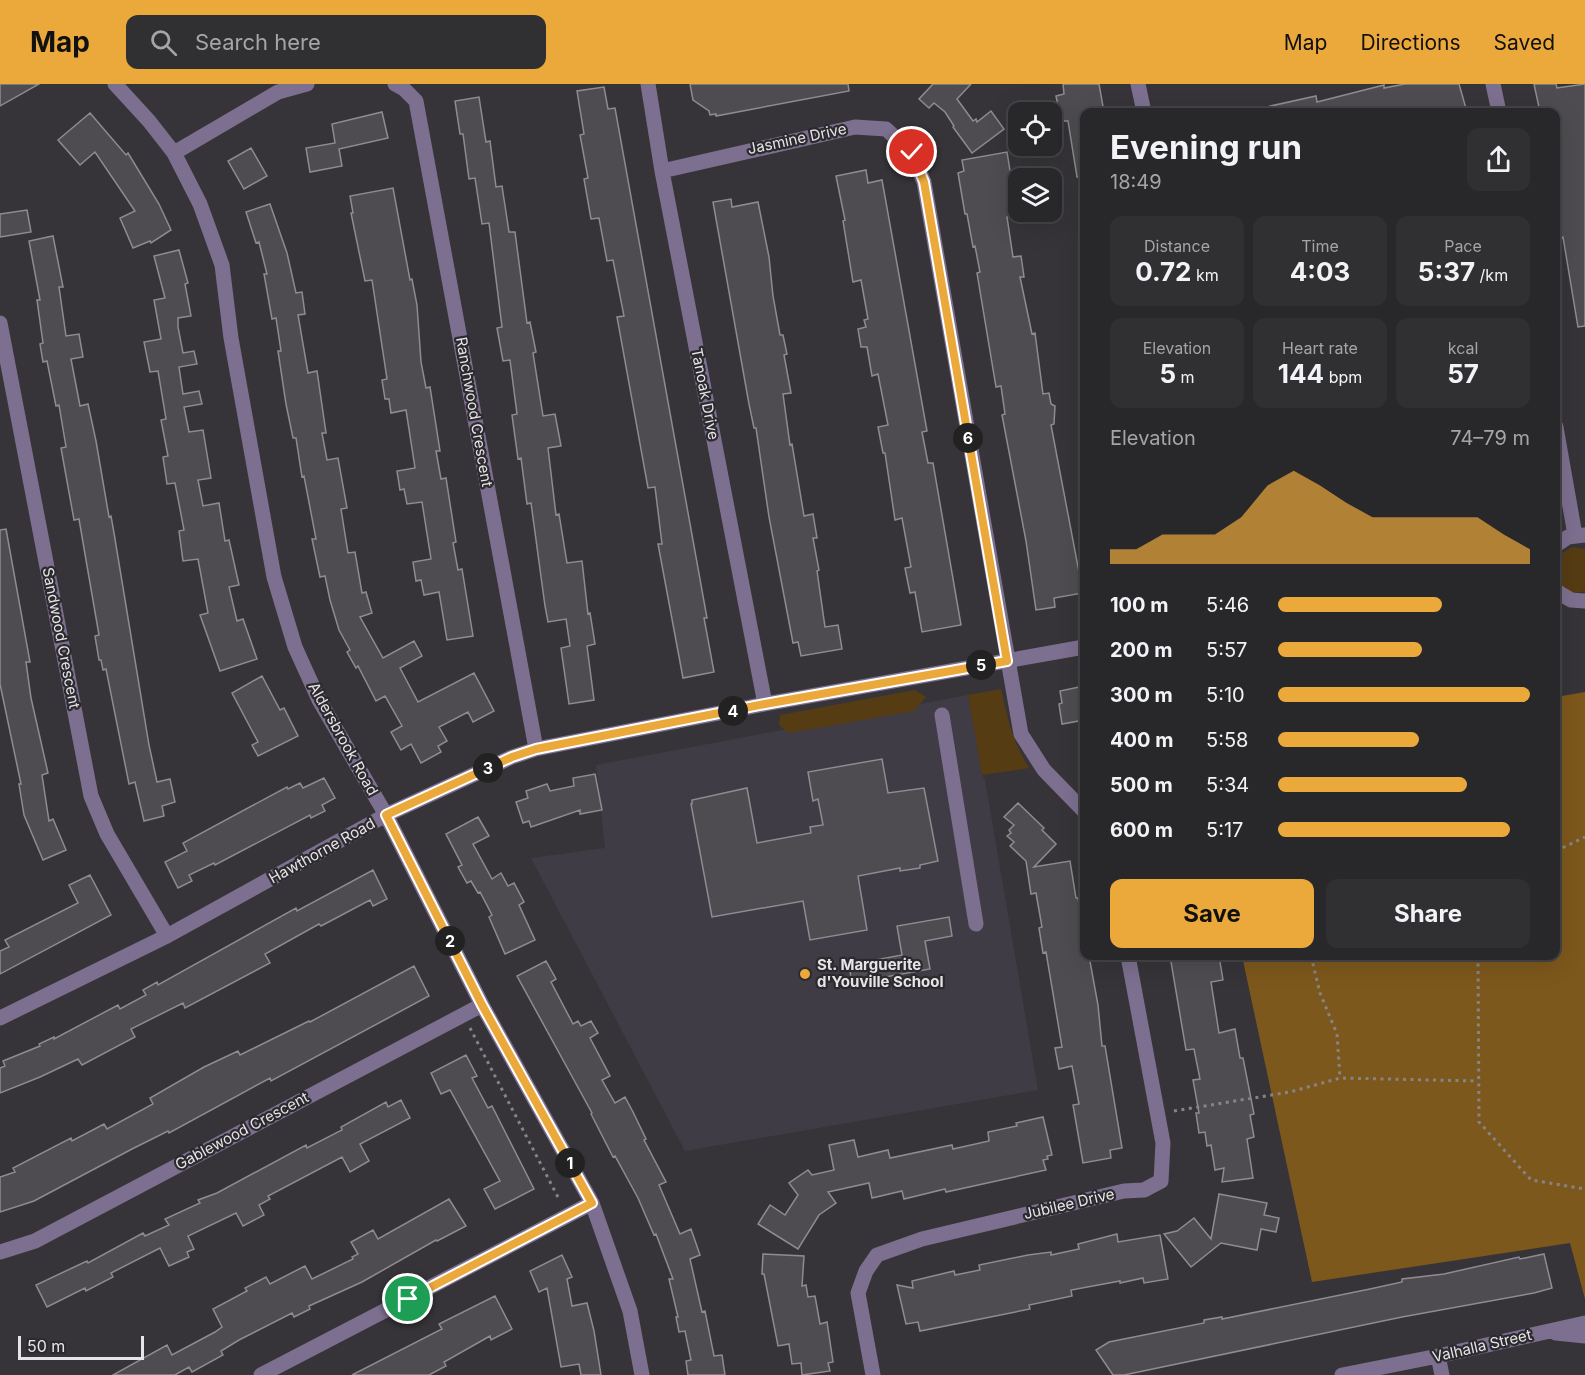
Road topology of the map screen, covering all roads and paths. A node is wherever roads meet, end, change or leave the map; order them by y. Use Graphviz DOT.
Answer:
graph roads {
  1 [pos="115,84"];
  2 [pos="307,84"];
  3 [pos="395,84"];
  4 [pos="648,84"];
  5 [pos="1138,84"];
  6 [pos="1493,84"];
  7 [pos="1143,108"];
  8 [pos="1497,108"];
  9 [pos="174,153"];
  10 [pos="662,171"];
  11 [pos="0,323"];
  12 [pos="1560,445"];
  13 [pos="1580,535"];
  14 [pos="1560,542"];
  15 [pos="1560,593"];
  16 [pos="1584,604"];
  17 [pos="1080,648"];
  18 [pos="1007,661"];
  19 [pos="765,704"];
  20 [pos="942,715"];
  21 [pos="536,749"];
  22 [pos="1080,807"];
  23 [pos="386,815"];
  24 [pos="1585,837"];
  25 [pos="1560,849"];
  26 [pos="976,924"];
  27 [pos="167,936"];
  28 [pos="1129,960"];
  29 [pos="1312,960"];
  30 [pos="1478,960"];
  31 [pos="482,1005"];
  32 [pos="0,1018"];
  33 [pos="470,1028"];
  34 [pos="1340,1078"];
  35 [pos="1478,1081"];
  36 [pos="1174,1111"];
  37 [pos="1585,1189"];
  38 [pos="560,1201"];
  39 [pos="592,1203"];
  40 [pos="0,1252"];
  41 [pos="1585,1323"];
  42 [pos="1544,1332"];
  43 [pos="1585,1336"];
  44 [pos="1438,1356"];
  45 [pos="261,1375"];
  46 [pos="642,1375"];
  47 [pos="873,1375"];
  48 [pos="1342,1375"];
  49 [pos="1442,1375"];
  1 -- 9 [label="street, Aldersbrook Road"];
  2 -- 9 [label="street"];
  3 -- 21 [label="street, Ranchwood Crescent"];
  4 -- 10 [label="street, Tanoak Drive"];
  5 -- 7 [label="street"];
  6 -- 8 [label="street"];
  9 -- 23 [label="street, Aldersbrook Road"];
  10 -- 18 [label="street, Jasmine Drive"];
  10 -- 19 [label="street, Tanoak Drive"];
  11 -- 27 [label="street, Sandwood Crescent"];
  12 -- 13 [label="street"];
  13 -- 14 [label="street"];
  15 -- 16 [label="street"];
  17 -- 18 [label="street, Hawthorne Road"];
  18 -- 19 [label="street, Hawthorne Road"];
  18 -- 22 [label="street"];
  19 -- 21 [label="street, Hawthorne Road"];
  20 -- 26 [label="street"];
  21 -- 23 [label="street, Hawthorne Road"];
  23 -- 27 [label="street, Hawthorne Road"];
  23 -- 31 [label="street, Aldersbrook Road"];
  24 -- 25 [label="path"];
  27 -- 32 [label="street, Hawthorne Road"];
  28 -- 47 [label="street, Jubilee Drive"];
  29 -- 34 [label="path"];
  30 -- 35 [label="path"];
  31 -- 39 [label="street, Aldersbrook Road"];
  31 -- 40 [label="street, Gablewood Crescent"];
  33 -- 38 [label="path"];
  34 -- 35 [label="path"];
  34 -- 36 [label="path"];
  35 -- 37 [label="path"];
  39 -- 45 [label="street"];
  39 -- 46 [label="street, Aldersbrook Road"];
  41 -- 42 [label="street, Valhalla Street"];
  42 -- 43 [label="street"];
  42 -- 44 [label="street, Valhalla Street"];
  44 -- 48 [label="street, Valhalla Street"];
  44 -- 49 [label="street"];
}
